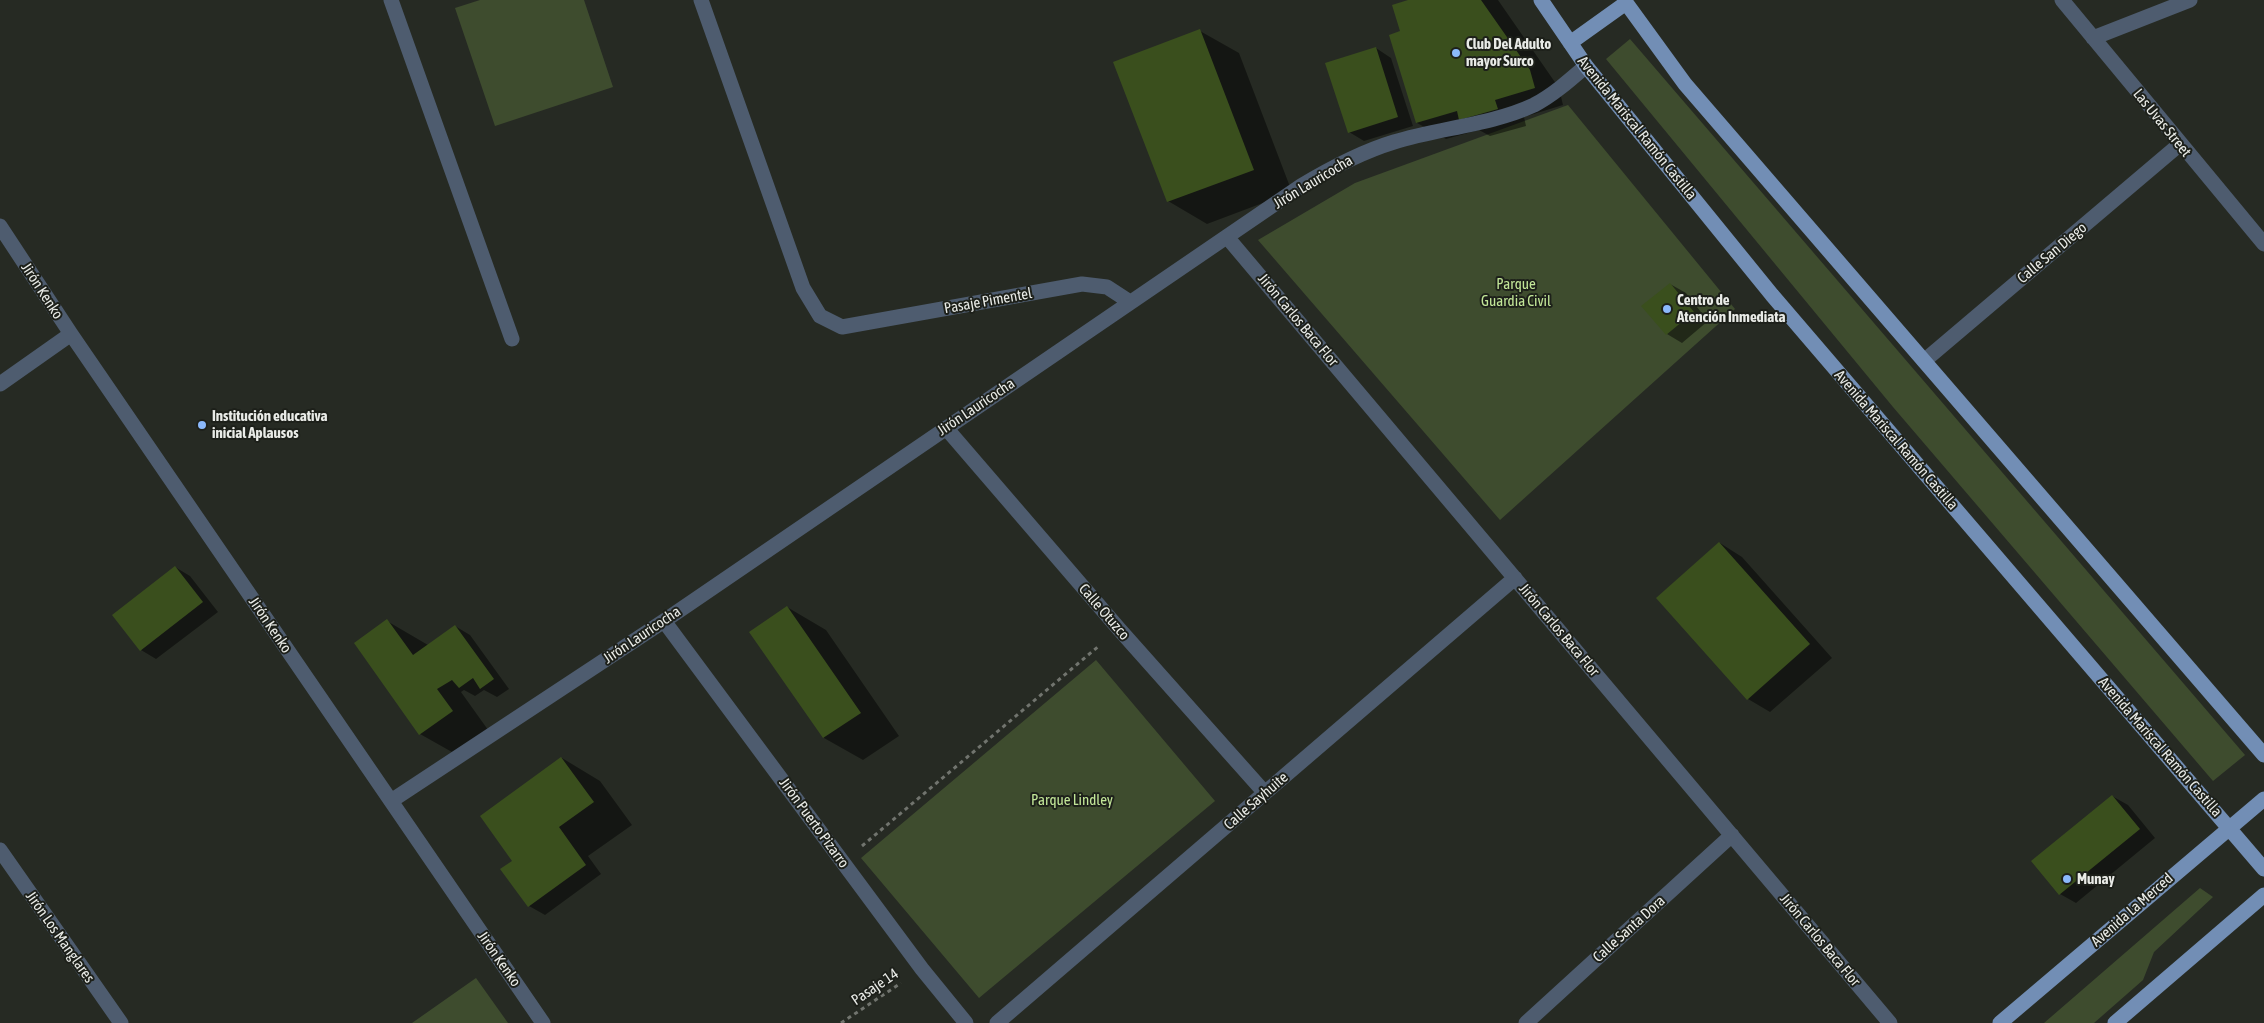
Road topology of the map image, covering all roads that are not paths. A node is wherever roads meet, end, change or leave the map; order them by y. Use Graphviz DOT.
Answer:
graph roads {
  1 [pos="391,0"];
  2 [pos="701,0"];
  3 [pos="1541,0"];
  4 [pos="2062,0"];
  5 [pos="2190,0"];
  6 [pos="1625,1"];
  7 [pos="2093,38"];
  8 [pos="1570,43"];
  9 [pos="1586,66"];
  10 [pos="2180,144"];
  11 [pos="0,226"];
  12 [pos="1228,237"];
  13 [pos="2264,244"];
  14 [pos="1130,302"];
  15 [pos="71,334"];
  16 [pos="512,339"];
  17 [pos="1924,361"];
  18 [pos="0,384"];
  19 [pos="946,428"];
  20 [pos="1515,578"];
  21 [pos="664,621"];
  22 [pos="2264,754"];
  23 [pos="1265,793"];
  24 [pos="2264,799"];
  25 [pos="391,801"];
  26 [pos="2229,828"];
  27 [pos="1732,835"];
  28 [pos="0,850"];
  29 [pos="2264,868"];
  30 [pos="2264,895"];
  31 [pos="120,1023"];
  32 [pos="543,1023"];
  33 [pos="966,1023"];
  34 [pos="997,1023"];
  35 [pos="1526,1023"];
  36 [pos="1890,1023"];
  37 [pos="2000,1023"];
  38 [pos="2115,1023"];
  1 -- 16 [label="street"];
  2 -- 14 [label="street, Pasaje Pimentel"];
  3 -- 8 [label="main road, Avenida Mariscal Ramón Castilla"];
  4 -- 7 [label="street, Las Uvas Street"];
  5 -- 7 [label="street"];
  6 -- 8 [label="main road"];
  6 -- 17 [label="main road"];
  7 -- 10 [label="street, Las Uvas Street"];
  8 -- 9 [label="main road, Avenida Mariscal Ramón Castilla"];
  9 -- 12 [label="street, Jirón Lauricocha"];
  9 -- 26 [label="main road, Avenida Mariscal Ramón Castilla"];
  10 -- 13 [label="street, Las Uvas Street"];
  10 -- 17 [label="street, Calle San Diego"];
  11 -- 15 [label="street, Jirón Kenko"];
  12 -- 14 [label="street, Jirón Lauricocha"];
  12 -- 20 [label="street, Jirón Carlos Baca Flor"];
  14 -- 19 [label="street, Jirón Lauricocha"];
  15 -- 18 [label="street"];
  15 -- 25 [label="street, Jirón Kenko"];
  17 -- 22 [label="main road"];
  19 -- 21 [label="street, Jirón Lauricocha"];
  19 -- 23 [label="street, Calle Otuzco"];
  20 -- 23 [label="street, Calle Sayhuite"];
  20 -- 27 [label="street, Jirón Carlos Baca Flor"];
  21 -- 25 [label="street, Jirón Lauricocha"];
  21 -- 33 [label="street, Jirón Puerto Pizarro"];
  23 -- 34 [label="street, Calle Sayhuite"];
  24 -- 26 [label="main road, Avenida La Merced"];
  25 -- 32 [label="street, Jirón Kenko"];
  26 -- 29 [label="main road, Avenida Mariscal Ramón Castilla"];
  26 -- 37 [label="main road, Avenida La Merced"];
  27 -- 35 [label="street, Calle Santa Dora"];
  27 -- 36 [label="street, Jirón Carlos Baca Flor"];
  28 -- 31 [label="street, Jirón Los Manglares"];
  30 -- 38 [label="main road"];
}
